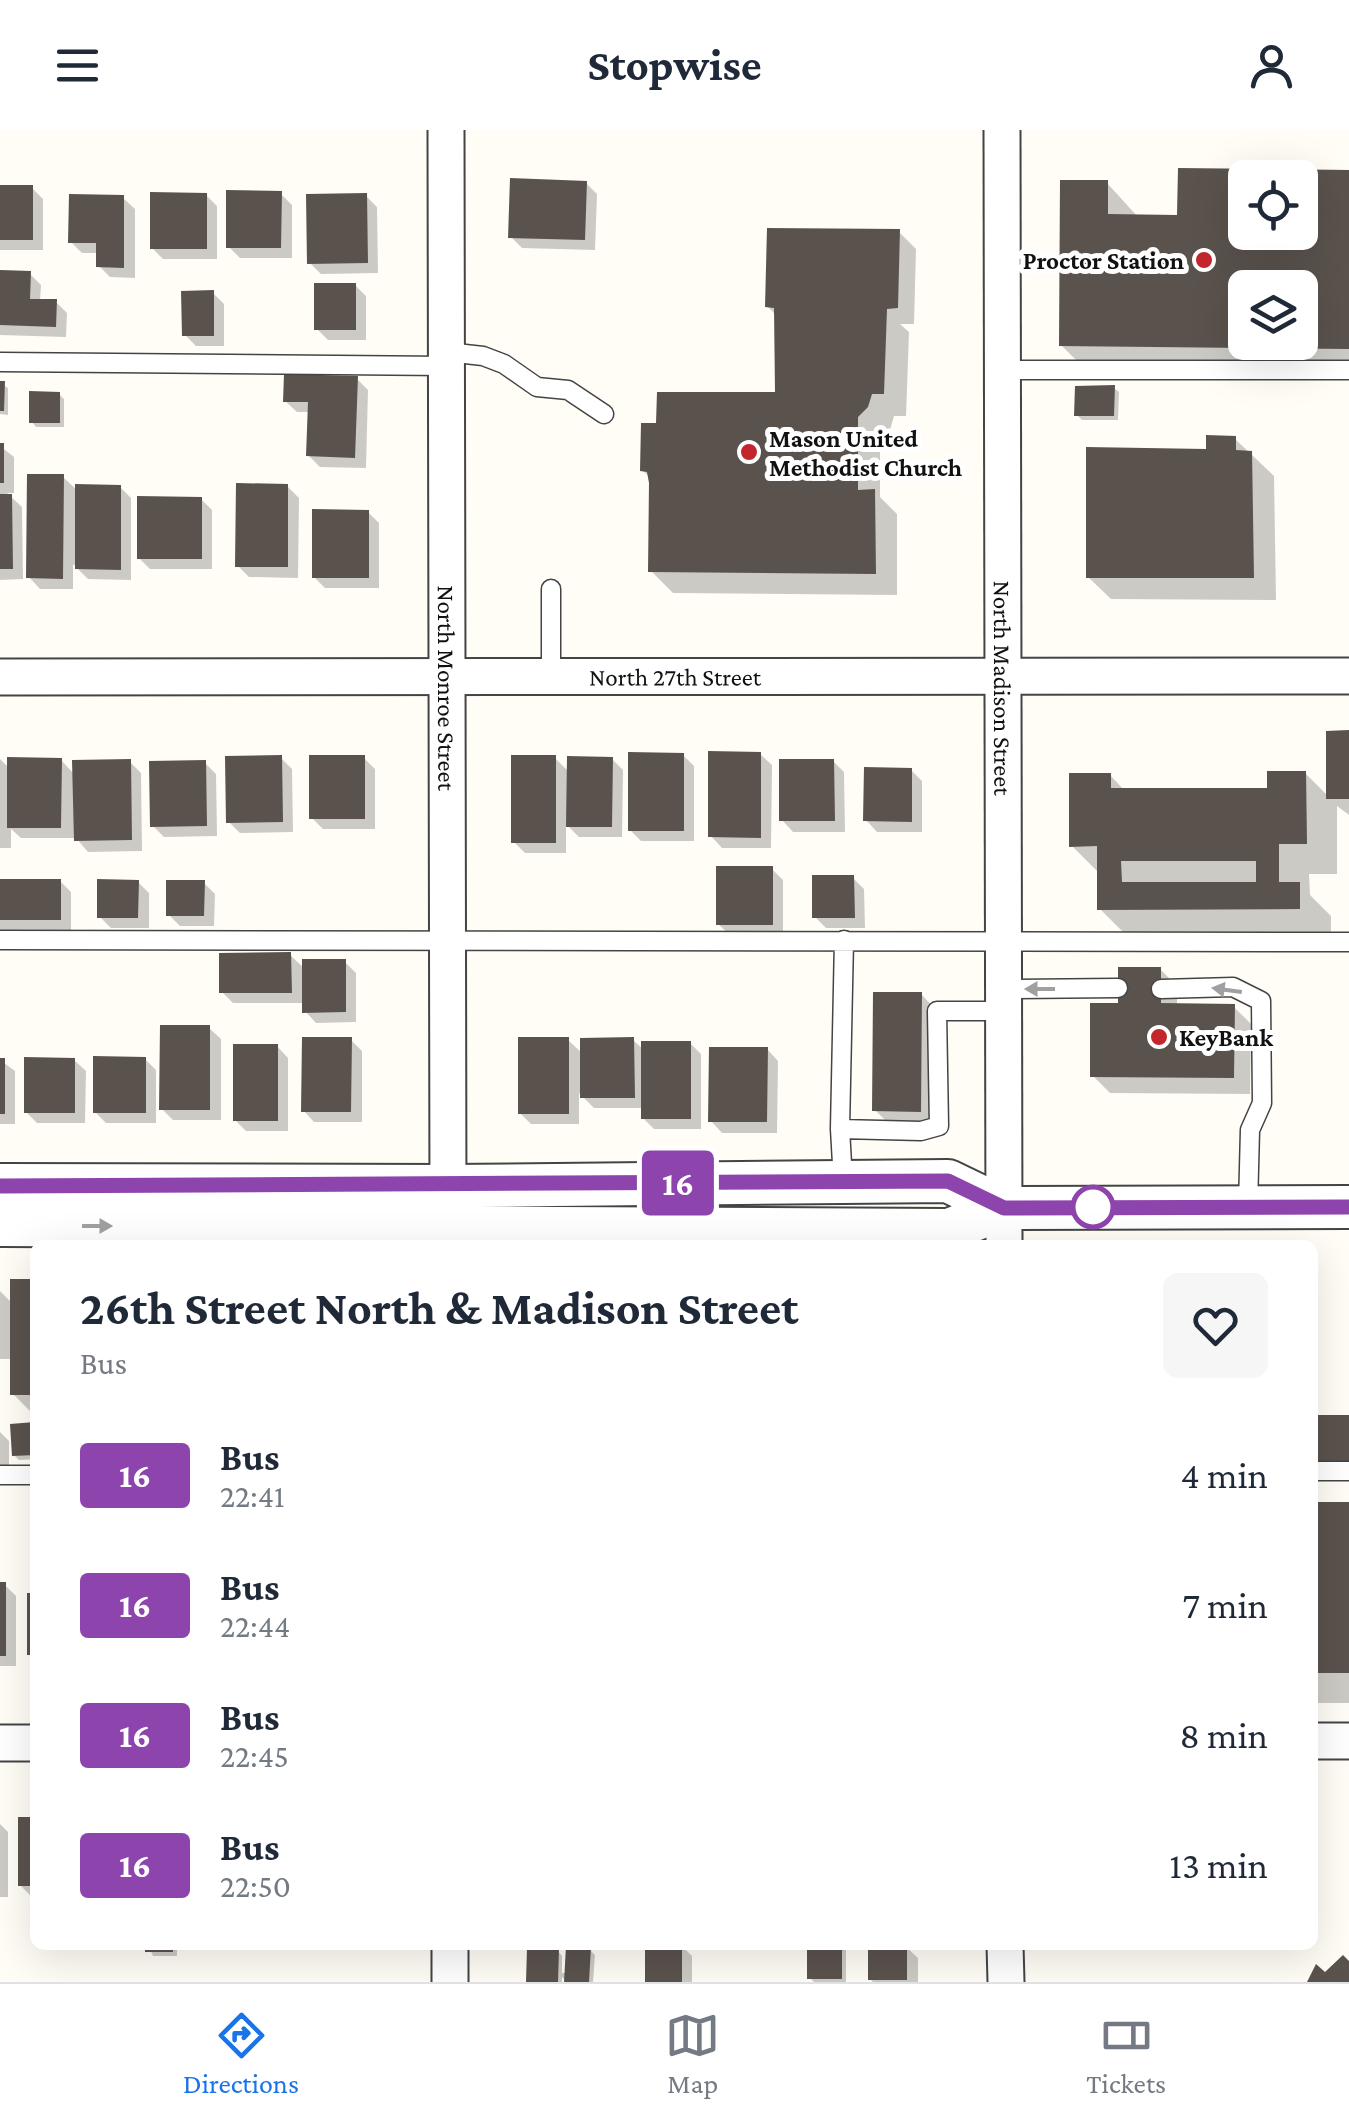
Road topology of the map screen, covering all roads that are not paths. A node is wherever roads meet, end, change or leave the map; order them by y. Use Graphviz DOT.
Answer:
graph roads {
  1 [pos="446,130"];
  2 [pos="1002,130"];
  3 [pos="447,359"];
  4 [pos="0,362"];
  5 [pos="1002,370"];
  6 [pos="1349,370"];
  7 [pos="604,414"];
  8 [pos="551,589"];
  9 [pos="1003,675"];
  10 [pos="447,676"];
  11 [pos="551,676"];
  12 [pos="1349,676"];
  13 [pos="0,678"];
  14 [pos="448,939"];
  15 [pos="0,940"];
  16 [pos="844,940"];
  17 [pos="1004,940"];
  18 [pos="1349,942"];
  19 [pos="1118,988"];
  20 [pos="1161,988"];
  21 [pos="1004,1000"];
  22 [pos="840,1129"];
  23 [pos="843,1181"];
  24 [pos="0,1186"];
  25 [pos="1248,1206"];
  26 [pos="1349,1207"];
  27 [pos="449,1219"];
  28 [pos="0,1225"];
  29 [pos="1004,1226"];
  30 [pos="1318,1471"];
  31 [pos="1349,1471"];
  32 [pos="30,1475"];
  33 [pos="0,1476"];
  34 [pos="1318,1741"];
  35 [pos="1349,1741"];
  36 [pos="0,1743"];
  37 [pos="30,1743"];
  38 [pos="450,1950"];
  39 [pos="1006,1950"];
  40 [pos="450,1982"];
  41 [pos="1006,1982"];
  1 -- 3 [label="street, North Monroe Street"];
  2 -- 5 [label="street, North Madison Street"];
  3 -- 4 [label="lane"];
  3 -- 7 [label="lane"];
  3 -- 10 [label="street, North Monroe Street"];
  5 -- 6 [label="lane"];
  5 -- 9 [label="street, North Madison Street"];
  8 -- 11 [label="lane"];
  9 -- 11 [label="street, North 27th Street"];
  9 -- 12 [label="street, North 27th Street"];
  9 -- 17 [label="street, North Madison Street"];
  10 -- 11 [label="street, North 27th Street"];
  10 -- 13 [label="street, North 27th Street"];
  10 -- 14 [label="street, North Monroe Street"];
  14 -- 15 [label="lane"];
  14 -- 16 [label="lane"];
  14 -- 27 [label="street, North Monroe Street"];
  16 -- 17 [label="lane"];
  16 -- 22 [label="lane"];
  17 -- 18 [label="lane"];
  17 -- 21 [label="street, North Madison Street"];
  19 -- 21 [label="lane, one-way"];
  25 -- 20 [label="lane, one-way"];
  21 -- 22 [label="lane"];
  21 -- 29 [label="street, North Madison Street"];
  22 -- 23 [label="lane"];
  23 -- 27 [label="street"];
  23 -- 29 [label="street"];
  24 -- 27 [label="street"];
  25 -- 26 [label="street"];
  25 -- 29 [label="street"];
  28 -- 27 [label="street, one-way"];
  27 -- 29 [label="street"];
  30 -- 31 [label="lane"];
  32 -- 33 [label="lane"];
  34 -- 35 [label="street"];
  36 -- 37 [label="street"];
  38 -- 40 [label="street"];
  39 -- 41 [label="street"];
}
